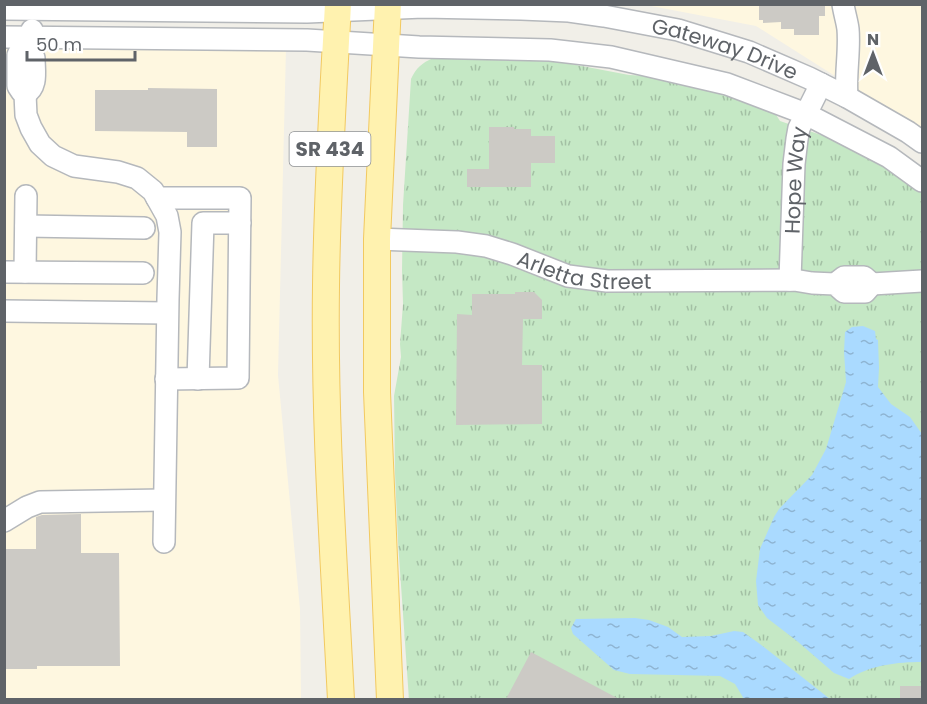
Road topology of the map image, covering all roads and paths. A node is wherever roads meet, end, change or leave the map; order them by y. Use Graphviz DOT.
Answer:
graph roads {
  1 [pos="843,4"];
  2 [pos="32,7"];
  3 [pos="388,7"];
  4 [pos="338,8"];
  5 [pos="4,9"];
  6 [pos="4,37"];
  7 [pos="336,42"];
  8 [pos="28,44"];
  9 [pos="386,45"];
  10 [pos="821,84"];
  11 [pos="847,97"];
  12 [pos="806,114"];
  13 [pos="922,142"];
  14 [pos="922,181"];
  15 [pos="26,196"];
  16 [pos="157,198"];
  17 [pos="240,223"];
  18 [pos="26,226"];
  19 [pos="144,228"];
  20 [pos="377,239"];
  21 [pos="15,272"];
  22 [pos="143,273"];
  23 [pos="792,280"];
  24 [pos="922,281"];
  25 [pos="4,312"];
  26 [pos="167,313"];
  27 [pos="166,379"];
  28 [pos="198,379"];
  29 [pos="164,500"];
  30 [pos="4,521"];
  31 [pos="164,542"];
  32 [pos="341,699"];
  33 [pos="390,699"];
  1 -- 11 [label="street"];
  2 -- 4 [label="street, Gateway Drive"];
  2 -- 5 [label="street, Gateway Drive"];
  2 -- 8 [label="street"];
  3 -- 4 [label="street, Gateway Drive"];
  3 -- 9 [label="main road, SR 434"];
  3 -- 10 [label="street, Gateway Drive"];
  4 -- 7 [label="main road, SR 434"];
  6 -- 8 [label="street, Gateway Drive"];
  7 -- 8 [label="street, Gateway Drive"];
  7 -- 9 [label="street, Gateway Drive"];
  7 -- 32 [label="main road, SR 434"];
  8 -- 16 [label="street"];
  9 -- 12 [label="street, Gateway Drive"];
  9 -- 20 [label="main road, SR 434"];
  10 -- 11 [label="street, Gateway Drive"];
  10 -- 12 [label="street, Hope Way"];
  11 -- 13 [label="street, Gateway Drive"];
  12 -- 14 [label="street, Gateway Drive"];
  12 -- 23 [label="street, Hope Way"];
  15 -- 18 [label="street"];
  16 -- 17 [label="street"];
  16 -- 26 [label="street"];
  17 -- 28 [label="street"];
  17 -- 28 [label="street"];
  18 -- 19 [label="street"];
  18 -- 21 [label="street"];
  20 -- 23 [label="street, Arletta Street"];
  20 -- 33 [label="main road, SR 434"];
  21 -- 22 [label="street"];
  23 -- 24 [label="street, Arletta Street"];
  25 -- 26 [label="street"];
  26 -- 27 [label="street"];
  27 -- 28 [label="street"];
  27 -- 29 [label="street"];
  29 -- 30 [label="street"];
  29 -- 31 [label="street"];
}
